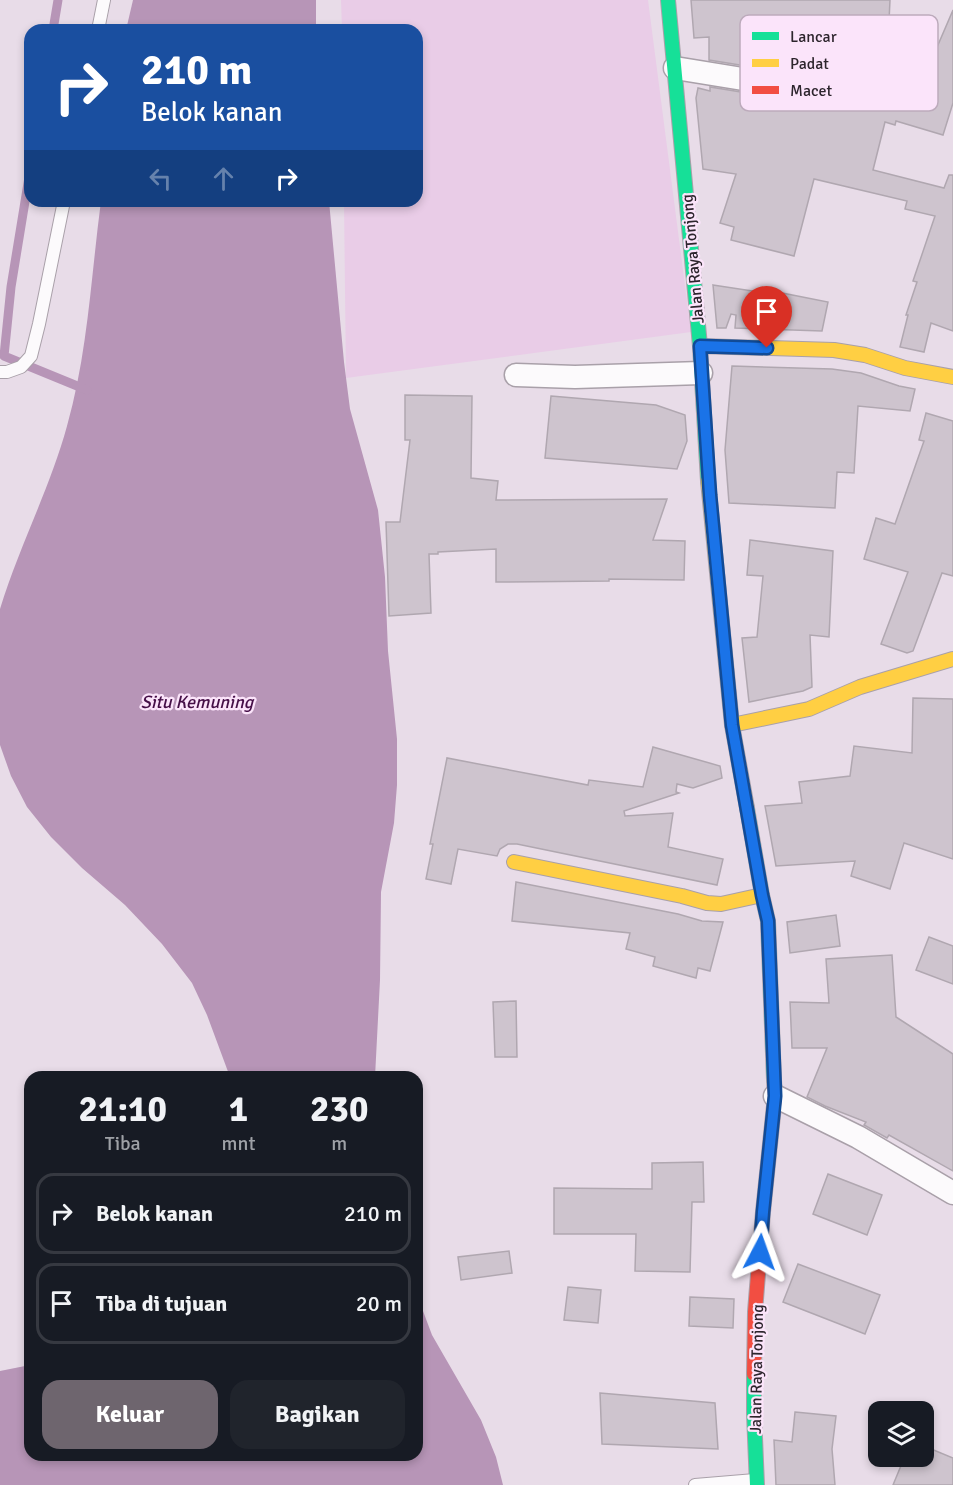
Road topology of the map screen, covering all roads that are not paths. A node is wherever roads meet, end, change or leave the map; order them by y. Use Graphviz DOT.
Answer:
graph roads {
  1 [pos="104,0"];
  2 [pos="668,0"];
  3 [pos="99,24"];
  4 [pos="675,68"];
  5 [pos="740,79"];
  6 [pos="63,207"];
  7 [pos="700,346"];
  8 [pos="0,372"];
  9 [pos="701,374"];
  10 [pos="516,375"];
  11 [pos="953,377"];
  12 [pos="953,659"];
  13 [pos="732,725"];
  14 [pos="514,862"];
  15 [pos="762,895"];
  16 [pos="775,1096"];
  17 [pos="953,1193"];
  18 [pos="757,1483"];
  19 [pos="695,1485"];
  1 -- 3 [label="lane"];
  2 -- 4 [label="main road, Jalan Raya Tonjong"];
  4 -- 5 [label="street"];
  4 -- 7 [label="main road, Jalan Raya Tonjong"];
  6 -- 8 [label="lane"];
  7 -- 9 [label="main road, Jalan Raya Tonjong"];
  7 -- 11 [label="main road"];
  9 -- 10 [label="street"];
  9 -- 13 [label="main road, Jalan Raya Tonjong"];
  12 -- 13 [label="main road"];
  13 -- 15 [label="main road, Jalan Raya Tonjong"];
  14 -- 15 [label="main road"];
  15 -- 16 [label="main road, Jalan Raya Tonjong"];
  16 -- 17 [label="street"];
  16 -- 18 [label="main road, Jalan Raya Tonjong"];
  18 -- 19 [label="lane"];
}
